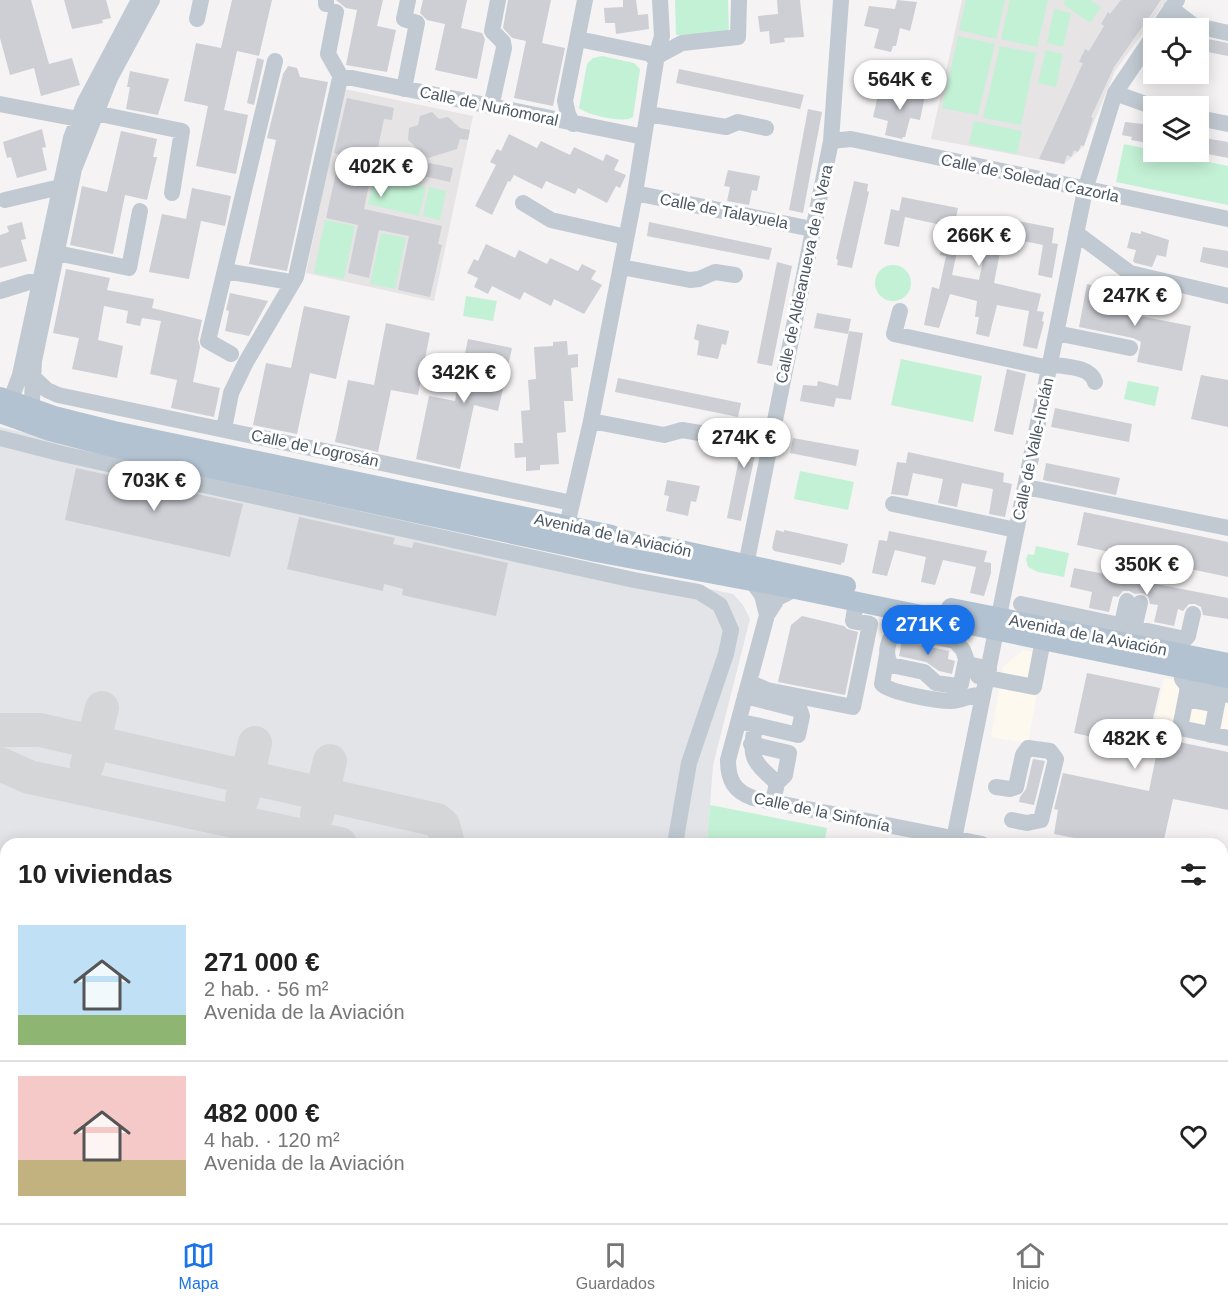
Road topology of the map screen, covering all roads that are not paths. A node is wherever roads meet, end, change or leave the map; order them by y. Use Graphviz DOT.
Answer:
graph roads {
  1 [pos="139,0"];
  2 [pos="152,0"];
  3 [pos="201,0"];
  4 [pos="408,0"];
  5 [pos="498,0"];
  6 [pos="585,0"];
  7 [pos="660,0"];
  8 [pos="669,0"];
  9 [pos="733,0"];
  10 [pos="739,0"];
  11 [pos="841,0"];
  12 [pos="1174,4"];
  13 [pos="329,6"];
  14 [pos="1165,18"];
  15 [pos="197,20"];
  16 [pos="1228,33"];
  17 [pos="578,39"];
  18 [pos="1143,51"];
  19 [pos="659,54"];
  20 [pos="275,61"];
  21 [pos="339,80"];
  22 [pos="404,89"];
  23 [pos="1115,93"];
  24 [pos="1143,103"];
  25 [pos="0,104"];
  26 [pos="491,107"];
  27 [pos="95,113"];
  28 [pos="648,114"];
  29 [pos="78,119"];
  30 [pos="1209,120"];
  31 [pos="573,124"];
  32 [pos="1228,124"];
  33 [pos="766,128"];
  34 [pos="644,137"];
  35 [pos="831,141"];
  36 [pos="60,187"];
  37 [pos="1085,190"];
  38 [pos="172,193"];
  39 [pos="635,193"];
  40 [pos="5,200"];
  41 [pos="523,203"];
  42 [pos="140,211"];
  43 [pos="1228,219"];
  44 [pos="812,229"];
  45 [pos="1076,233"];
  46 [pos="626,237"];
  47 [pos="52,252"];
  48 [pos="621,267"];
  49 [pos="225,271"];
  50 [pos="735,275"];
  51 [pos="285,281"];
  52 [pos="45,282"];
  53 [pos="0,291"];
  54 [pos="1228,296"];
  55 [pos="900,311"];
  56 [pos="1056,333"];
  57 [pos="1130,348"];
  58 [pos="231,354"];
  59 [pos="1050,366"];
  60 [pos="32,376"];
  61 [pos="1095,382"];
  62 [pos="58,395"];
  63 [pos="18,407"];
  64 [pos="591,421"];
  65 [pos="224,429"];
  66 [pos="706,434"];
  67 [pos="0,438"];
  68 [pos="1026,487"];
  69 [pos="572,502"];
  70 [pos="893,504"];
  71 [pos="567,525"];
  72 [pos="1228,528"];
  73 [pos="1016,530"];
  74 [pos="612,535"];
  75 [pos="562,545"];
  76 [pos="662,546"];
  77 [pos="748,573"];
  78 [pos="795,589"];
  79 [pos="856,602"];
  80 [pos="1134,602"];
  81 [pos="1021,604"];
  82 [pos="1193,614"];
  83 [pos="767,615"];
  84 [pos="998,625"];
  85 [pos="1125,632"];
  86 [pos="1043,640"];
  87 [pos="887,655"];
  88 [pos="1228,663"];
  89 [pos="1173,666"];
  90 [pos="988,673"];
  91 [pos="962,679"];
  92 [pos="747,689"];
  93 [pos="983,696"];
  94 [pos="1221,703"];
  95 [pos="788,707"];
  96 [pos="1184,708"];
  97 [pos="738,721"];
  98 [pos="756,725"];
  99 [pos="783,731"];
  100 [pos="1228,738"];
  101 [pos="764,747"];
  102 [pos="777,783"];
  103 [pos="996,788"];
  104 [pos="773,802"];
  105 [pos="1012,820"];
  106 [pos="676,838"];
  107 [pos="936,838"];
  108 [pos="955,838"];
  1 -- 29 [label="street"];
  2 -- 27 [label="street"];
  3 -- 15 [label="street"];
  4 -- 22 [label="street"];
  5 -- 26 [label="street"];
  6 -- 17 [label="street"];
  7 -- 19 [label="street"];
  8 -- 19 [label="street"];
  9 -- 19 [label="street"];
  10 -- 19 [label="street"];
  11 -- 35 [label="street, Calle de Aldeanueva de la Vera"];
  12 -- 14 [label="street"];
  12 -- 16 [label="street"];
  13 -- 21 [label="street"];
  17 -- 19 [label="street"];
  17 -- 31 [label="street"];
  18 -- 23 [label="street, Calle de Valle-Inclán"];
  19 -- 28 [label="street"];
  20 -- 49 [label="street"];
  21 -- 22 [label="street, Calle de Nuñomoral"];
  21 -- 65 [label="street"];
  22 -- 26 [label="street, Calle de Nuñomoral"];
  23 -- 24 [label="street"];
  23 -- 37 [label="street, Calle de Valle-Inclán"];
  25 -- 29 [label="street"];
  26 -- 31 [label="street, Calle de Nuñomoral"];
  27 -- 29 [label="street"];
  27 -- 38 [label="street"];
  27 -- 47 [label="street"];
  28 -- 33 [label="street"];
  28 -- 34 [label="street"];
  29 -- 36 [label="street"];
  30 -- 32 [label="street"];
  31 -- 34 [label="street, Calle de Nuñomoral"];
  34 -- 39 [label="street"];
  35 -- 37 [label="street, Calle de Soledad Cazorla"];
  35 -- 44 [label="street, Calle de Aldeanueva de la Vera"];
  36 -- 40 [label="street"];
  36 -- 47 [label="street"];
  37 -- 43 [label="street, Calle de Soledad Cazorla"];
  37 -- 45 [label="street, Calle de Valle-Inclán"];
  39 -- 44 [label="street, Calle de Talayuela"];
  39 -- 46 [label="street"];
  41 -- 46 [label="street"];
  42 -- 47 [label="street"];
  44 -- 77 [label="street, Calle de Aldeanueva de la Vera"];
  45 -- 54 [label="street"];
  45 -- 56 [label="street, Calle de Valle-Inclán"];
  46 -- 48 [label="street"];
  47 -- 52 [label="street"];
  48 -- 50 [label="street"];
  48 -- 64 [label="street"];
  49 -- 51 [label="street"];
  49 -- 58 [label="street"];
  52 -- 53 [label="street"];
  52 -- 60 [label="street"];
  52 -- 63 [label="street"];
  55 -- 59 [label="street, Calle de Valle-Inclán"];
  56 -- 57 [label="street"];
  56 -- 59 [label="street, Calle de Valle-Inclán"];
  59 -- 61 [label="street"];
  59 -- 68 [label="street, Calle de Valle-Inclán"];
  60 -- 62 [label="street, Calle de Logrosán"];
  60 -- 63 [label="street"];
  62 -- 63 [label="street, Calle de Logrosán"];
  62 -- 65 [label="street, Calle de Logrosán"];
  63 -- 71 [label="main road, Avenida de la Aviación"];
  63 -- 75 [label="main road, Avenida de la Aviación"];
  64 -- 66 [label="street"];
  64 -- 69 [label="street"];
  65 -- 69 [label="street, Calle de Logrosán"];
  67 -- 106 [label="street"];
  68 -- 72 [label="street"];
  68 -- 73 [label="street, Calle de Valle-Inclán"];
  69 -- 71 [label="street"];
  70 -- 73 [label="street, Calle de Valle-Inclán"];
  71 -- 74 [label="main road, Avenida de la Aviación"];
  71 -- 75 [label="street"];
  73 -- 84 [label="street, Calle de Valle-Inclán"];
  74 -- 76 [label="street, Avenida de la Aviación"];
  75 -- 77 [label="main road, Avenida de la Aviación"];
  76 -- 77 [label="main road, Avenida de la Aviación"];
  77 -- 78 [label="main road, Avenida de la Aviación"];
  77 -- 83 [label="street"];
  77 -- 84 [label="main road, Avenida de la Aviación"];
  78 -- 79 [label="main road, Avenida de la Aviación"];
  78 -- 83 [label="street, Calle de la Sinfonía"];
  79 -- 84 [label="main road, Avenida de la Aviación"];
  79 -- 92 [label="street"];
  80 -- 85 [label="street"];
  81 -- 85 [label="street"];
  82 -- 85 [label="street"];
  83 -- 92 [label="street, Calle de la Sinfonía"];
  84 -- 85 [label="main road, Avenida de la Aviación"];
  84 -- 86 [label="main road, Avenida de la Aviación"];
  84 -- 90 [label="street, Calle de Valle-Inclán"];
  85 -- 88 [label="main road, Avenida de la Aviación"];
  86 -- 89 [label="main road, Avenida de la Aviación"];
  86 -- 90 [label="street"];
  87 -- 91 [label="street"];
  87 -- 91 [label="street"];
  87 -- 91 [label="street"];
  89 -- 94 [label="main road, Avenida de la Aviación"];
  89 -- 96 [label="street"];
  90 -- 91 [label="street"];
  90 -- 93 [label="street, Calle de Valle-Inclán"];
  91 -- 93 [label="street"];
  92 -- 95 [label="street"];
  92 -- 97 [label="street, Calle de la Sinfonía"];
  93 -- 108 [label="street, Calle de Valle-Inclán"];
  94 -- 96 [label="street"];
  94 -- 96 [label="street"];
  94 -- 100 [label="street"];
  95 -- 99 [label="street"];
  95 -- 99 [label="street"];
  97 -- 98 [label="street"];
  97 -- 104 [label="street, Calle de la Sinfonía"];
  98 -- 99 [label="street"];
  98 -- 101 [label="street"];
  101 -- 102 [label="street"];
  101 -- 102 [label="street"];
  102 -- 104 [label="street"];
  103 -- 105 [label="street"];
  104 -- 107 [label="street, Calle de la Sinfonía"];
}
